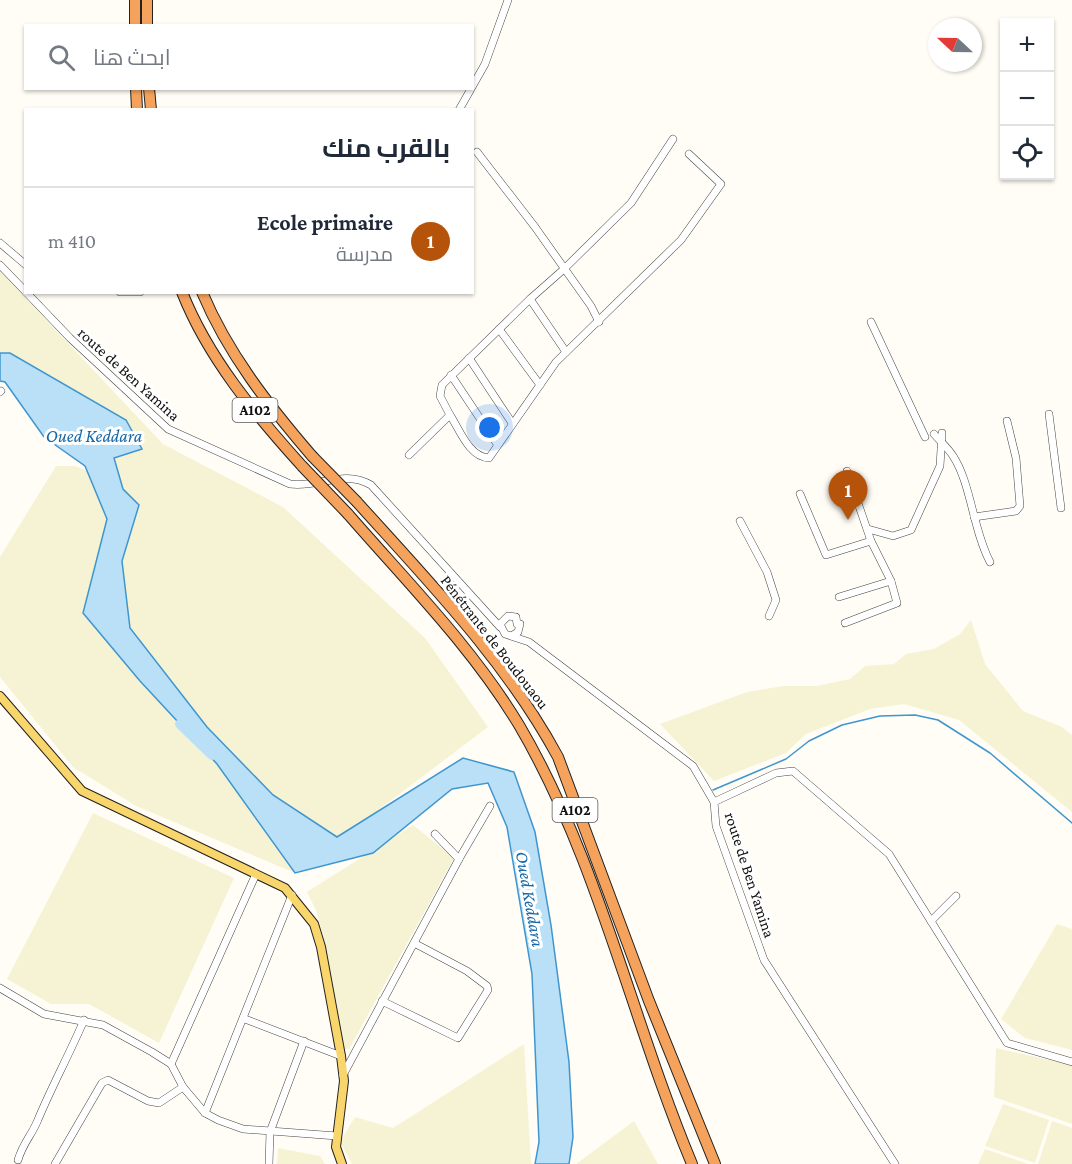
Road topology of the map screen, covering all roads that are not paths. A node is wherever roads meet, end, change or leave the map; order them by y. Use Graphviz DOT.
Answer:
graph roads {
  1 [pos="135,0"];
  2 [pos="147,0"];
  3 [pos="508,0"];
  4 [pos="135,24"];
  5 [pos="147,24"];
  6 [pos="474,83"];
  7 [pos="136,90"];
  8 [pos="149,90"];
  9 [pos="470,90"];
  10 [pos="137,108"];
  11 [pos="151,108"];
  12 [pos="460,108"];
  13 [pos="673,139"];
  14 [pos="477,152"];
  15 [pos="689,154"];
  16 [pos="0,243"];
  17 [pos="24,263"];
  18 [pos="0,265"];
  19 [pos="564,269"];
  20 [pos="24,290"];
  21 [pos="28,294"];
  22 [pos="183,294"];
  23 [pos="203,294"];
  24 [pos="530,299"];
  25 [pos="599,322"];
  26 [pos="871,322"];
  27 [pos="499,328"];
  28 [pos="566,352"];
  29 [pos="469,358"];
  30 [pos="451,375"];
  31 [pos="540,385"];
  32 [pos="1048,414"];
  33 [pos="450,415"];
  34 [pos="1007,421"];
  35 [pos="513,423"];
  36 [pos="938,434"];
  37 [pos="925,437"];
  38 [pos="497,444"];
  39 [pos="942,444"];
  40 [pos="409,454"];
  41 [pos="847,471"];
  42 [pos="800,494"];
  43 [pos="1061,508"];
  44 [pos="974,517"];
  45 [pos="740,521"];
  46 [pos="868,529"];
  47 [pos="871,541"];
  48 [pos="990,562"];
  49 [pos="891,581"];
  50 [pos="839,597"];
  51 [pos="486,612"];
  52 [pos="769,616"];
  53 [pos="505,617"];
  54 [pos="845,623"];
  55 [pos="500,627"];
  56 [pos="520,627"];
  57 [pos="513,635"];
  58 [pos="529,642"];
  59 [pos="0,696"];
  60 [pos="714,802"];
  61 [pos="490,806"];
  62 [pos="435,834"];
  63 [pos="459,859"];
  64 [pos="256,874"];
  65 [pos="292,895"];
  66 [pos="956,896"];
  67 [pos="931,921"];
  68 [pos="414,943"];
  69 [pos="0,988"];
  70 [pos="382,1002"];
  71 [pos="244,1019"];
  72 [pos="84,1020"];
  73 [pos="304,1041"];
  74 [pos="341,1056"];
  75 [pos="1072,1062"];
  76 [pos="171,1064"];
  77 [pos="343,1075"];
  78 [pos="183,1087"];
  79 [pos="205,1113"];
  80 [pos="270,1132"];
  81 [pos="337,1136"];
  82 [pos="18,1160"];
  83 [pos="55,1164"];
  84 [pos="269,1164"];
  85 [pos="342,1164"];
  86 [pos="692,1164"];
  87 [pos="715,1164"];
  88 [pos="895,1164"];
  1 -- 4 [label="highway"];
  2 -- 5 [label="highway"];
  3 -- 6 [label="street"];
  7 -- 10 [label="highway"];
  8 -- 11 [label="highway"];
  9 -- 12 [label="street"];
  13 -- 19 [label="street"];
  14 -- 19 [label="street"];
  15 -- 25 [label="street"];
  16 -- 17 [label="street"];
  18 -- 20 [label="street, route de Ben Yamina"];
  19 -- 24 [label="street"];
  19 -- 25 [label="street"];
  21 -- 51 [label="street, route de Ben Yamina"];
  22 -- 86 [label="highway, Pénétrante de Boudouaou / A102, bridge"];
  23 -- 87 [label="highway, Pénétrante de Boudouaou / A102, bridge"];
  24 -- 27 [label="street"];
  24 -- 28 [label="street"];
  25 -- 28 [label="street"];
  26 -- 37 [label="street"];
  27 -- 29 [label="street"];
  27 -- 31 [label="street"];
  28 -- 31 [label="street"];
  29 -- 30 [label="street"];
  29 -- 35 [label="street"];
  30 -- 33 [label="street"];
  30 -- 38 [label="street"];
  31 -- 35 [label="street"];
  32 -- 43 [label="street"];
  33 -- 38 [label="street"];
  33 -- 40 [label="street"];
  34 -- 44 [label="street"];
  35 -- 38 [label="street"];
  36 -- 39 [label="street"];
  39 -- 44 [label="street"];
  39 -- 46 [label="street"];
  41 -- 46 [label="street"];
  42 -- 47 [label="street"];
  44 -- 48 [label="street"];
  45 -- 52 [label="street"];
  46 -- 47 [label="street"];
  47 -- 49 [label="street"];
  49 -- 50 [label="street"];
  49 -- 54 [label="street"];
  51 -- 53 [label="street"];
  51 -- 55 [label="street, route de Ben Yamina"];
  53 -- 55 [label="street"];
  53 -- 56 [label="street"];
  55 -- 57 [label="street"];
  56 -- 57 [label="street"];
  56 -- 58 [label="street, route de Ben Yamina"];
  57 -- 58 [label="street, route de Ben Yamina"];
  58 -- 60 [label="street, route de Ben Yamina"];
  59 -- 64 [label="main road"];
  60 -- 67 [label="street"];
  60 -- 88 [label="street, route de Ben Yamina"];
  61 -- 63 [label="street"];
  62 -- 63 [label="street"];
  63 -- 68 [label="street"];
  64 -- 65 [label="main road"];
  64 -- 76 [label="street"];
  65 -- 71 [label="street"];
  65 -- 74 [label="main road"];
  66 -- 67 [label="street"];
  67 -- 75 [label="street"];
  68 -- 70 [label="street"];
  68 -- 70 [label="street"];
  69 -- 72 [label="street"];
  70 -- 77 [label="street"];
  71 -- 73 [label="street"];
  71 -- 79 [label="street"];
  72 -- 76 [label="street"];
  72 -- 82 [label="street"];
  73 -- 74 [label="street"];
  73 -- 80 [label="street"];
  74 -- 77 [label="main road"];
  76 -- 78 [label="street"];
  77 -- 81 [label="main road"];
  78 -- 79 [label="street"];
  78 -- 83 [label="street"];
  79 -- 80 [label="street"];
  80 -- 81 [label="street"];
  80 -- 84 [label="street"];
  81 -- 85 [label="main road"];
}
